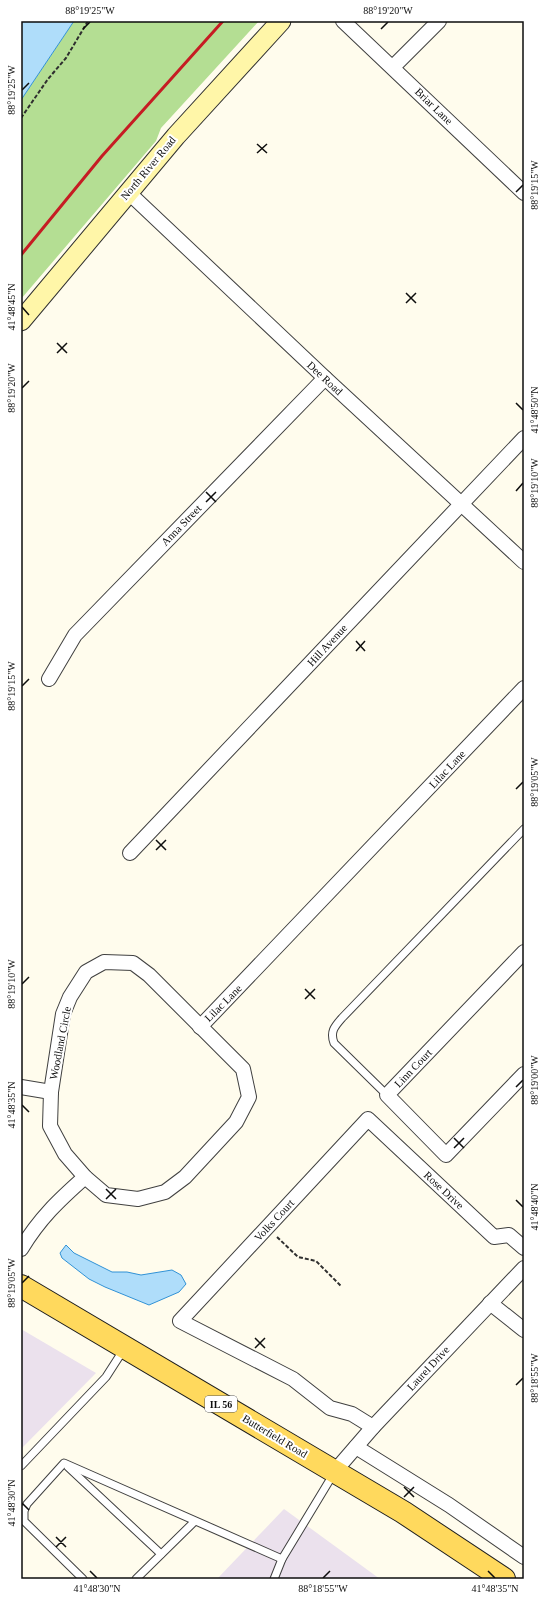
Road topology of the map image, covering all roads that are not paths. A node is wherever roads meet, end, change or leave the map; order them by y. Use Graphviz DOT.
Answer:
graph roads {
  1 [pos="281,21"];
  2 [pos="343,21"];
  3 [pos="439,21"];
  4 [pos="393,67"];
  5 [pos="128,192"];
  6 [pos="524,193"];
  7 [pos="21,321"];
  8 [pos="325,378"];
  9 [pos="524,438"];
  10 [pos="460,504"];
  11 [pos="524,562"];
  12 [pos="49,679"];
  13 [pos="524,688"];
  14 [pos="524,830"];
  15 [pos="130,853"];
  16 [pos="524,952"];
  17 [pos="200,1027"];
  18 [pos="524,1074"];
  19 [pos="21,1087"];
  20 [pos="51,1092"];
  21 [pos="387,1095"];
  22 [pos="368,1119"];
  23 [pos="85,1177"];
  24 [pos="524,1248"];
  25 [pos="21,1249"];
  26 [pos="524,1268"];
  27 [pos="21,1286"];
  28 [pos="490,1303"];
  29 [pos="524,1330"];
  30 [pos="126,1348"];
  31 [pos="373,1427"];
  32 [pos="356,1446"];
  33 [pos="64,1463"];
  34 [pos="21,1466"];
  35 [pos="335,1471"];
  36 [pos="194,1522"];
  37 [pos="161,1554"];
  38 [pos="524,1558"];
  39 [pos="282,1559"];
  40 [pos="83,1579"];
  41 [pos="136,1579"];
  42 [pos="274,1579"];
  43 [pos="504,1579"];
  1 -- 5 [label="main road, North River Road"];
  2 -- 4 [label="street, Briar Lane"];
  3 -- 4 [label="street"];
  4 -- 6 [label="street, Briar Lane"];
  5 -- 7 [label="main road, North River Road"];
  5 -- 8 [label="street, Dee Road"];
  8 -- 10 [label="street, Dee Road"];
  8 -- 12 [label="street, Anna Street"];
  9 -- 10 [label="street, Hill Avenue"];
  10 -- 11 [label="street, Dee Road"];
  10 -- 15 [label="street, Hill Avenue"];
  13 -- 17 [label="street, Lilac Lane"];
  14 -- 21 [label="lane"];
  16 -- 21 [label="street, Linn Court"];
  17 -- 20 [label="street, Woodland Circle"];
  17 -- 23 [label="street, Lilac Lane"];
  18 -- 21 [label="street, Linn Court"];
  19 -- 20 [label="street"];
  20 -- 23 [label="street, Woodland Circle"];
  22 -- 24 [label="street, Rose Drive"];
  22 -- 31 [label="street, Volks Court"];
  23 -- 25 [label="street"];
  26 -- 28 [label="street, Laurel Drive"];
  27 -- 30 [label="main road, Butterfield Road / IL 56"];
  28 -- 29 [label="street"];
  28 -- 31 [label="street, Laurel Drive"];
  30 -- 34 [label="lane"];
  30 -- 35 [label="main road, Butterfield Road / IL 56"];
  31 -- 32 [label="street, Laurel Drive"];
  32 -- 35 [label="street, Laurel Drive"];
  32 -- 38 [label="street"];
  33 -- 36 [label="lane"];
  33 -- 37 [label="lane"];
  33 -- 40 [label="lane"];
  35 -- 39 [label="lane"];
  35 -- 43 [label="main road, Butterfield Road / IL 56"];
  36 -- 37 [label="lane"];
  36 -- 39 [label="lane"];
  37 -- 41 [label="lane"];
  39 -- 42 [label="lane"];
}
